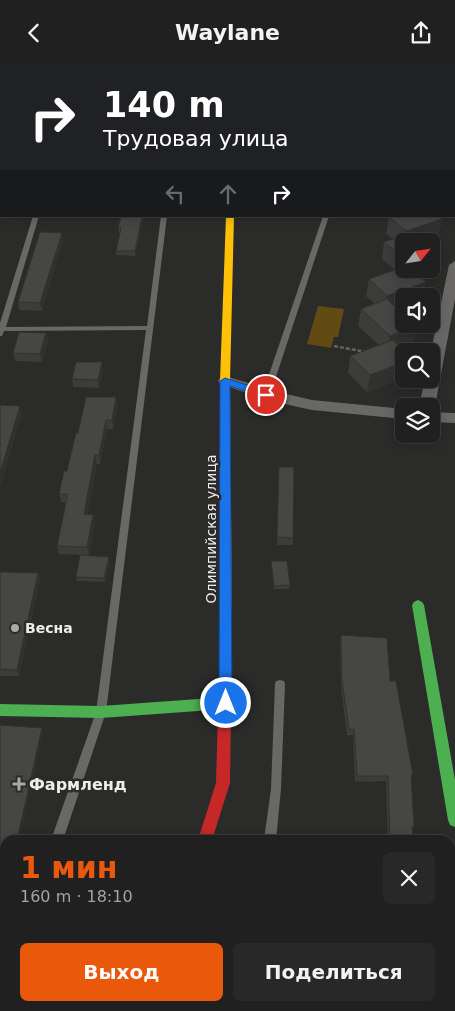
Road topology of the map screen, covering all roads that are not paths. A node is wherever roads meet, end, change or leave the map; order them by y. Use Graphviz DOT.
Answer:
graph roads {
  1 [pos="36,217"];
  2 [pos="164,217"];
  3 [pos="230,217"];
  4 [pos="326,217"];
  5 [pos="455,265"];
  6 [pos="150,329"];
  7 [pos="1,330"];
  8 [pos="225,381"];
  9 [pos="266,395"];
  10 [pos="429,398"];
  11 [pos="395,413"];
  12 [pos="440,417"];
  13 [pos="455,418"];
  14 [pos="418,605"];
  15 [pos="280,684"];
  16 [pos="226,703"];
  17 [pos="0,710"];
  18 [pos="101,712"];
  19 [pos="455,820"];
  20 [pos="59,835"];
  21 [pos="207,835"];
  22 [pos="271,835"];
  1 -- 7 [label="lane"];
  2 -- 6 [label="lane"];
  3 -- 8 [label="street, Олимпийская улица"];
  4 -- 9 [label="lane"];
  5 -- 10 [label="street"];
  6 -- 7 [label="lane"];
  6 -- 18 [label="lane"];
  8 -- 9 [label="street"];
  8 -- 16 [label="street, Олимпийская улица"];
  9 -- 11 [label="street"];
  12 -- 13 [label="street"];
  14 -- 19 [label="street"];
  15 -- 22 [label="lane"];
  16 -- 18 [label="street"];
  16 -- 21 [label="street, Олимпийская улица"];
  17 -- 18 [label="street"];
  18 -- 20 [label="lane"];
}
